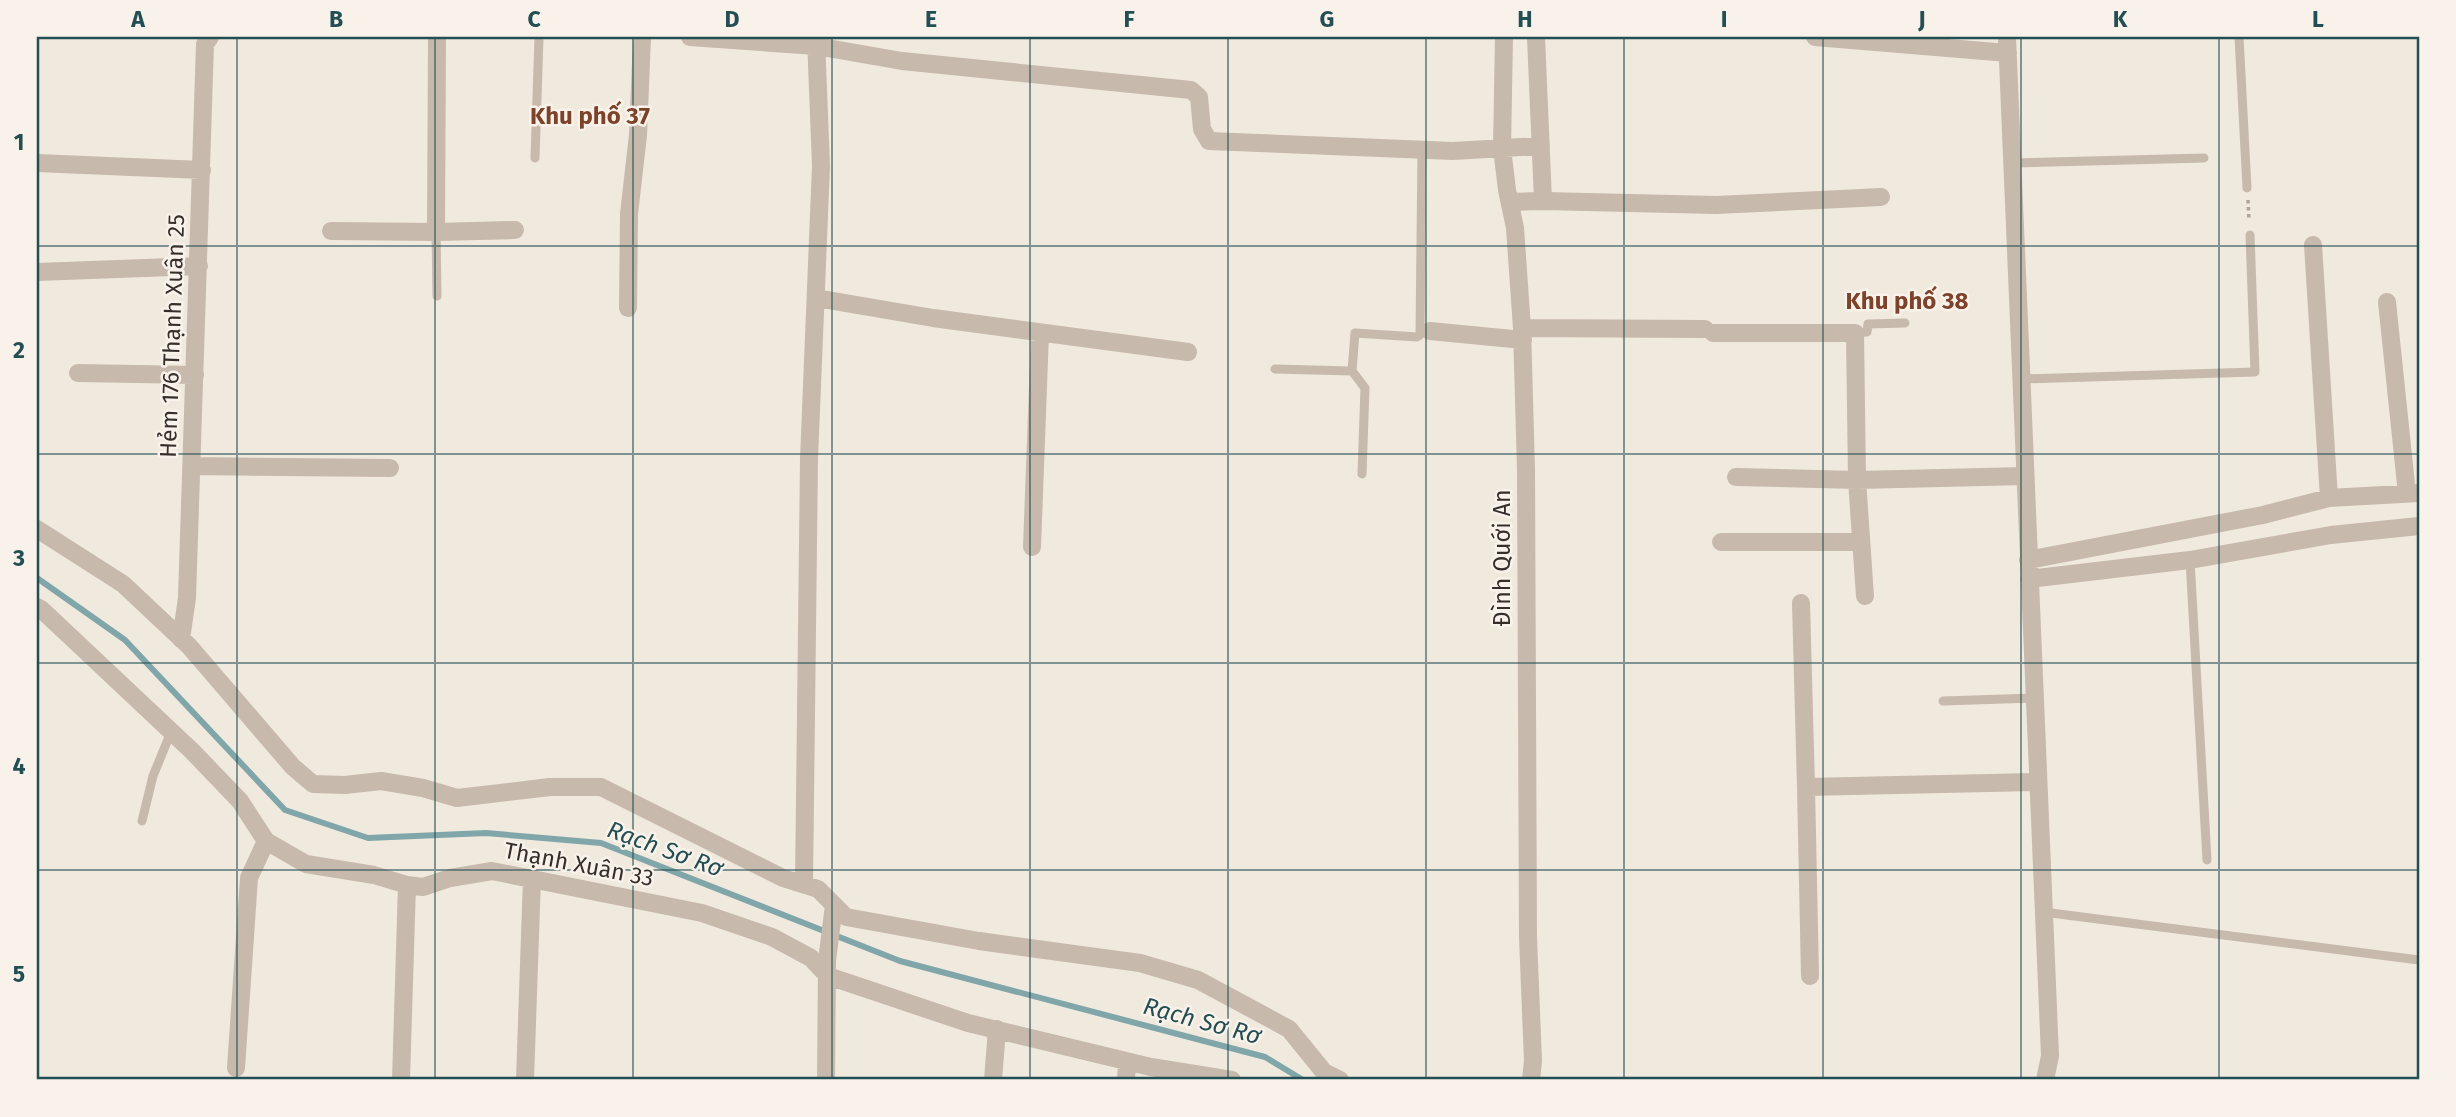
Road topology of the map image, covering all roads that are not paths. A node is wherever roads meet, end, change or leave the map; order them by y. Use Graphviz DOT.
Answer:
graph roads {
  1 [pos="210,37"];
  2 [pos="437,37"];
  3 [pos="539,37"];
  4 [pos="642,37"];
  5 [pos="691,37"];
  6 [pos="1504,37"];
  7 [pos="1536,37"];
  8 [pos="1815,37"];
  9 [pos="2239,37"];
  10 [pos="1846,39"];
  11 [pos="816,41"];
  12 [pos="847,45"];
  13 [pos="2007,45"];
  14 [pos="1541,146"];
  15 [pos="1502,148"];
  16 [pos="1422,150"];
  17 [pos="535,158"];
  18 [pos="2204,158"];
  19 [pos="37,163"];
  20 [pos="2012,163"];
  21 [pos="202,170"];
  22 [pos="2247,188"];
  23 [pos="1881,197"];
  24 [pos="1543,201"];
  25 [pos="1510,202"];
  26 [pos="331,230"];
  27 [pos="514,230"];
  28 [pos="436,232"];
  29 [pos="2250,235"];
  30 [pos="2313,244"];
  31 [pos="199,266"];
  32 [pos="37,272"];
  33 [pos="437,296"];
  34 [pos="816,298"];
  35 [pos="2387,302"];
  36 [pos="628,308"];
  37 [pos="1905,323"];
  38 [pos="1430,331"];
  39 [pos="1040,332"];
  40 [pos="1855,333"];
  41 [pos="1522,334"];
  42 [pos="1188,352"];
  43 [pos="1275,369"];
  44 [pos="1352,370"];
  45 [pos="78,373"];
  46 [pos="195,375"];
  47 [pos="2021,379"];
  48 [pos="192,466"];
  49 [pos="390,468"];
  50 [pos="1362,474"];
  51 [pos="1736,477"];
  52 [pos="2025,477"];
  53 [pos="1857,480"];
  54 [pos="2413,494"];
  55 [pos="2329,498"];
  56 [pos="2419,526"];
  57 [pos="37,529"];
  58 [pos="1721,542"];
  59 [pos="1861,542"];
  60 [pos="1032,547"];
  61 [pos="2028,560"];
  62 [pos="2190,560"];
  63 [pos="2029,579"];
  64 [pos="1865,596"];
  65 [pos="1801,603"];
  66 [pos="37,607"];
  67 [pos="181,639"];
  68 [pos="2034,698"];
  69 [pos="1943,701"];
  70 [pos="171,732"];
  71 [pos="2038,782"];
  72 [pos="1806,787"];
  73 [pos="142,821"];
  74 [pos="266,841"];
  75 [pos="2207,860"];
  76 [pos="532,878"];
  77 [pos="804,884"];
  78 [pos="407,885"];
  79 [pos="832,911"];
  80 [pos="2043,912"];
  81 [pos="2419,960"];
  82 [pos="827,968"];
  83 [pos="1810,976"];
  84 [pos="997,1029"];
  85 [pos="1128,1062"];
  86 [pos="236,1069"];
  87 [pos="1200,1077"];
  88 [pos="401,1080"];
  89 [pos="525,1080"];
  90 [pos="826,1080"];
  91 [pos="993,1080"];
  92 [pos="1126,1080"];
  93 [pos="1232,1080"];
  94 [pos="1340,1080"];
  95 [pos="1531,1080"];
  96 [pos="2045,1080"];
  1 -- 21 [label="street, Hẻm 176 Thạnh Xuân 25"];
  2 -- 28 [label="street"];
  3 -- 17 [label="lane"];
  4 -- 36 [label="street"];
  5 -- 11 [label="street"];
  6 -- 15 [label="street, Đình Quới An"];
  7 -- 14 [label="street"];
  8 -- 10 [label="street"];
  9 -- 22 [label="lane"];
  10 -- 13 [label="street"];
  11 -- 12 [label="street"];
  11 -- 34 [label="street"];
  12 -- 16 [label="street"];
  13 -- 20 [label="street"];
  14 -- 15 [label="street"];
  14 -- 24 [label="street"];
  15 -- 16 [label="street"];
  15 -- 25 [label="street, Đình Quới An"];
  16 -- 44 [label="lane"];
  18 -- 20 [label="lane"];
  19 -- 21 [label="street"];
  20 -- 47 [label="street"];
  21 -- 31 [label="street, Hẻm 176 Thạnh Xuân 25"];
  23 -- 24 [label="street"];
  24 -- 25 [label="street"];
  25 -- 41 [label="street, Đình Quới An"];
  26 -- 28 [label="street"];
  27 -- 28 [label="street"];
  28 -- 33 [label="lane"];
  29 -- 47 [label="lane"];
  30 -- 55 [label="street"];
  31 -- 32 [label="street"];
  31 -- 46 [label="street, Hẻm 176 Thạnh Xuân 25"];
  34 -- 39 [label="street"];
  34 -- 77 [label="street"];
  35 -- 54 [label="street"];
  37 -- 40 [label="lane"];
  38 -- 41 [label="street"];
  39 -- 42 [label="street"];
  39 -- 60 [label="street"];
  40 -- 41 [label="street"];
  40 -- 53 [label="street"];
  41 -- 95 [label="street, Đình Quới An"];
  43 -- 44 [label="lane"];
  44 -- 50 [label="lane"];
  45 -- 46 [label="street"];
  46 -- 48 [label="street, Hẻm 176 Thạnh Xuân 25"];
  47 -- 52 [label="street"];
  48 -- 49 [label="street"];
  48 -- 67 [label="street, Hẻm 176 Thạnh Xuân 25"];
  51 -- 53 [label="street"];
  52 -- 53 [label="street"];
  52 -- 61 [label="street"];
  53 -- 59 [label="street"];
  54 -- 55 [label="street"];
  55 -- 61 [label="street"];
  56 -- 62 [label="street"];
  57 -- 67 [label="street"];
  58 -- 59 [label="street"];
  59 -- 64 [label="street"];
  61 -- 63 [label="street"];
  62 -- 63 [label="street"];
  62 -- 75 [label="lane"];
  63 -- 68 [label="street"];
  65 -- 72 [label="street"];
  66 -- 70 [label="street, Thạnh Xuân 33"];
  67 -- 77 [label="street"];
  68 -- 69 [label="lane"];
  68 -- 71 [label="street"];
  70 -- 73 [label="lane"];
  70 -- 74 [label="street, Thạnh Xuân 33"];
  71 -- 72 [label="street"];
  71 -- 80 [label="street"];
  72 -- 83 [label="street"];
  74 -- 78 [label="street, Thạnh Xuân 33"];
  74 -- 86 [label="street"];
  76 -- 78 [label="street, Thạnh Xuân 33"];
  76 -- 82 [label="street, Thạnh Xuân 33"];
  76 -- 89 [label="street"];
  77 -- 79 [label="street"];
  78 -- 88 [label="street"];
  79 -- 82 [label="street"];
  79 -- 94 [label="street"];
  80 -- 81 [label="lane"];
  80 -- 96 [label="street"];
  82 -- 84 [label="street, Thạnh Xuân 33"];
  82 -- 90 [label="street"];
  84 -- 85 [label="street, Thạnh Xuân 33"];
  84 -- 91 [label="street"];
  85 -- 87 [label="street, Thạnh Xuân 33"];
  85 -- 92 [label="street"];
  87 -- 93 [label="street, Thạnh Xuân 33"];
}
